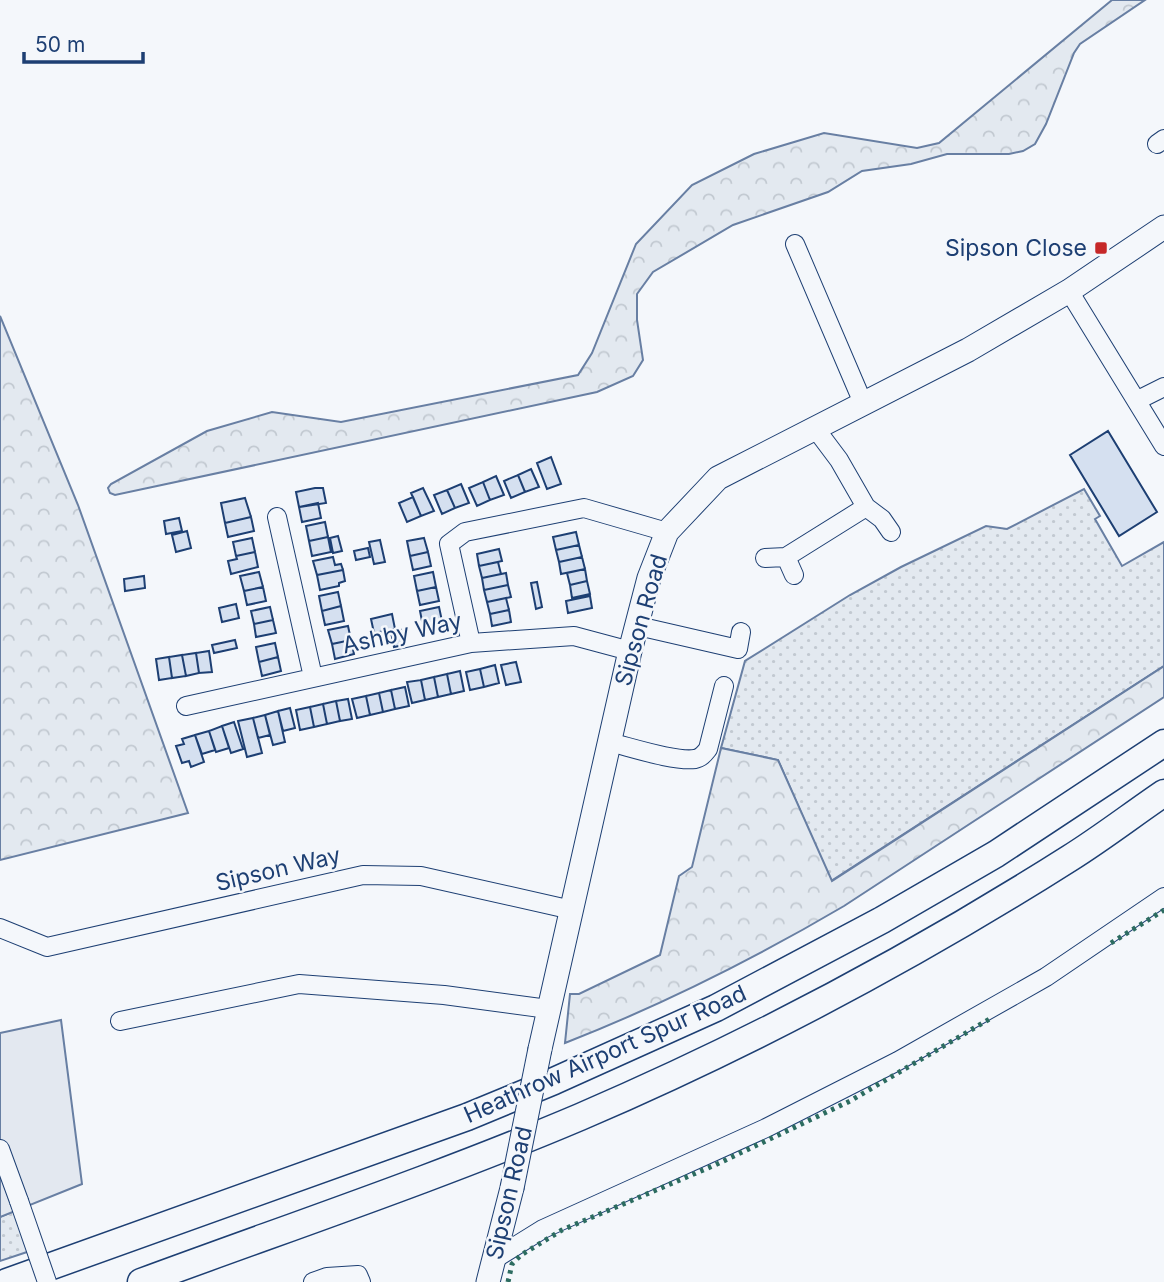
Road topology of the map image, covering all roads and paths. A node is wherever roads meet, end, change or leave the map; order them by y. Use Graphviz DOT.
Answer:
graph roads {
  1 [pos="1164,227"];
  2 [pos="795,244"];
  3 [pos="1069,291"];
  4 [pos="1164,387"];
  5 [pos="1138,400"];
  6 [pos="863,403"];
  7 [pos="815,428"];
  8 [pos="1164,446"];
  9 [pos="866,507"];
  10 [pos="277,517"];
  11 [pos="667,532"];
  12 [pos="891,532"];
  13 [pos="786,557"];
  14 [pos="765,558"];
  15 [pos="794,575"];
  16 [pos="638,626"];
  17 [pos="741,632"];
  18 [pos="471,643"];
  19 [pos="630,650"];
  20 [pos="313,677"];
  21 [pos="724,686"];
  22 [pos="186,706"];
  23 [pos="609,742"];
  24 [pos="1164,743"];
  25 [pos="1164,793"];
  26 [pos="1164,897"];
  27 [pos="572,910"];
  28 [pos="0,928"];
  29 [pos="548,1009"];
  30 [pos="120,1021"];
  31 [pos="0,1149"];
  32 [pos="491,1271"];
  33 [pos="7,1282"];
  34 [pos="47,1282"];
  35 [pos="141,1282"];
  36 [pos="313,1282"];
  37 [pos="361,1282"];
  1 -- 3 [label="main road, Sipson Road"];
  2 -- 6 [label="street"];
  3 -- 5 [label="street"];
  3 -- 6 [label="main road, Sipson Road"];
  4 -- 5 [label="street"];
  5 -- 8 [label="street"];
  6 -- 7 [label="main road, Sipson Road"];
  7 -- 9 [label="street"];
  7 -- 11 [label="main road, Sipson Road"];
  9 -- 12 [label="street"];
  9 -- 13 [label="street"];
  10 -- 20 [label="street"];
  11 -- 16 [label="main road, Sipson Road"];
  11 -- 18 [label="street"];
  13 -- 14 [label="street"];
  13 -- 15 [label="street"];
  16 -- 17 [label="street"];
  16 -- 19 [label="main road, Sipson Road"];
  18 -- 19 [label="street, Ashby Way"];
  18 -- 20 [label="street, Ashby Way"];
  19 -- 23 [label="main road, Sipson Road"];
  20 -- 22 [label="street, Ashby Way"];
  21 -- 23 [label="street"];
  23 -- 27 [label="main road, Sipson Road"];
  24 -- 33 [label="highway, Heathrow Airport Spur Road"];
  25 -- 35 [label="highway, Heathrow Airport Spur Road"];
  26 -- 32 [label="street"];
  27 -- 28 [label="street, Sipson Way"];
  27 -- 29 [label="main road, Sipson Road"];
  29 -- 30 [label="street"];
  29 -- 32 [label="main road, Sipson Road, bridge"];
  31 -- 34 [label="street, bridge"];
  36 -- 37 [label="street"];
}
